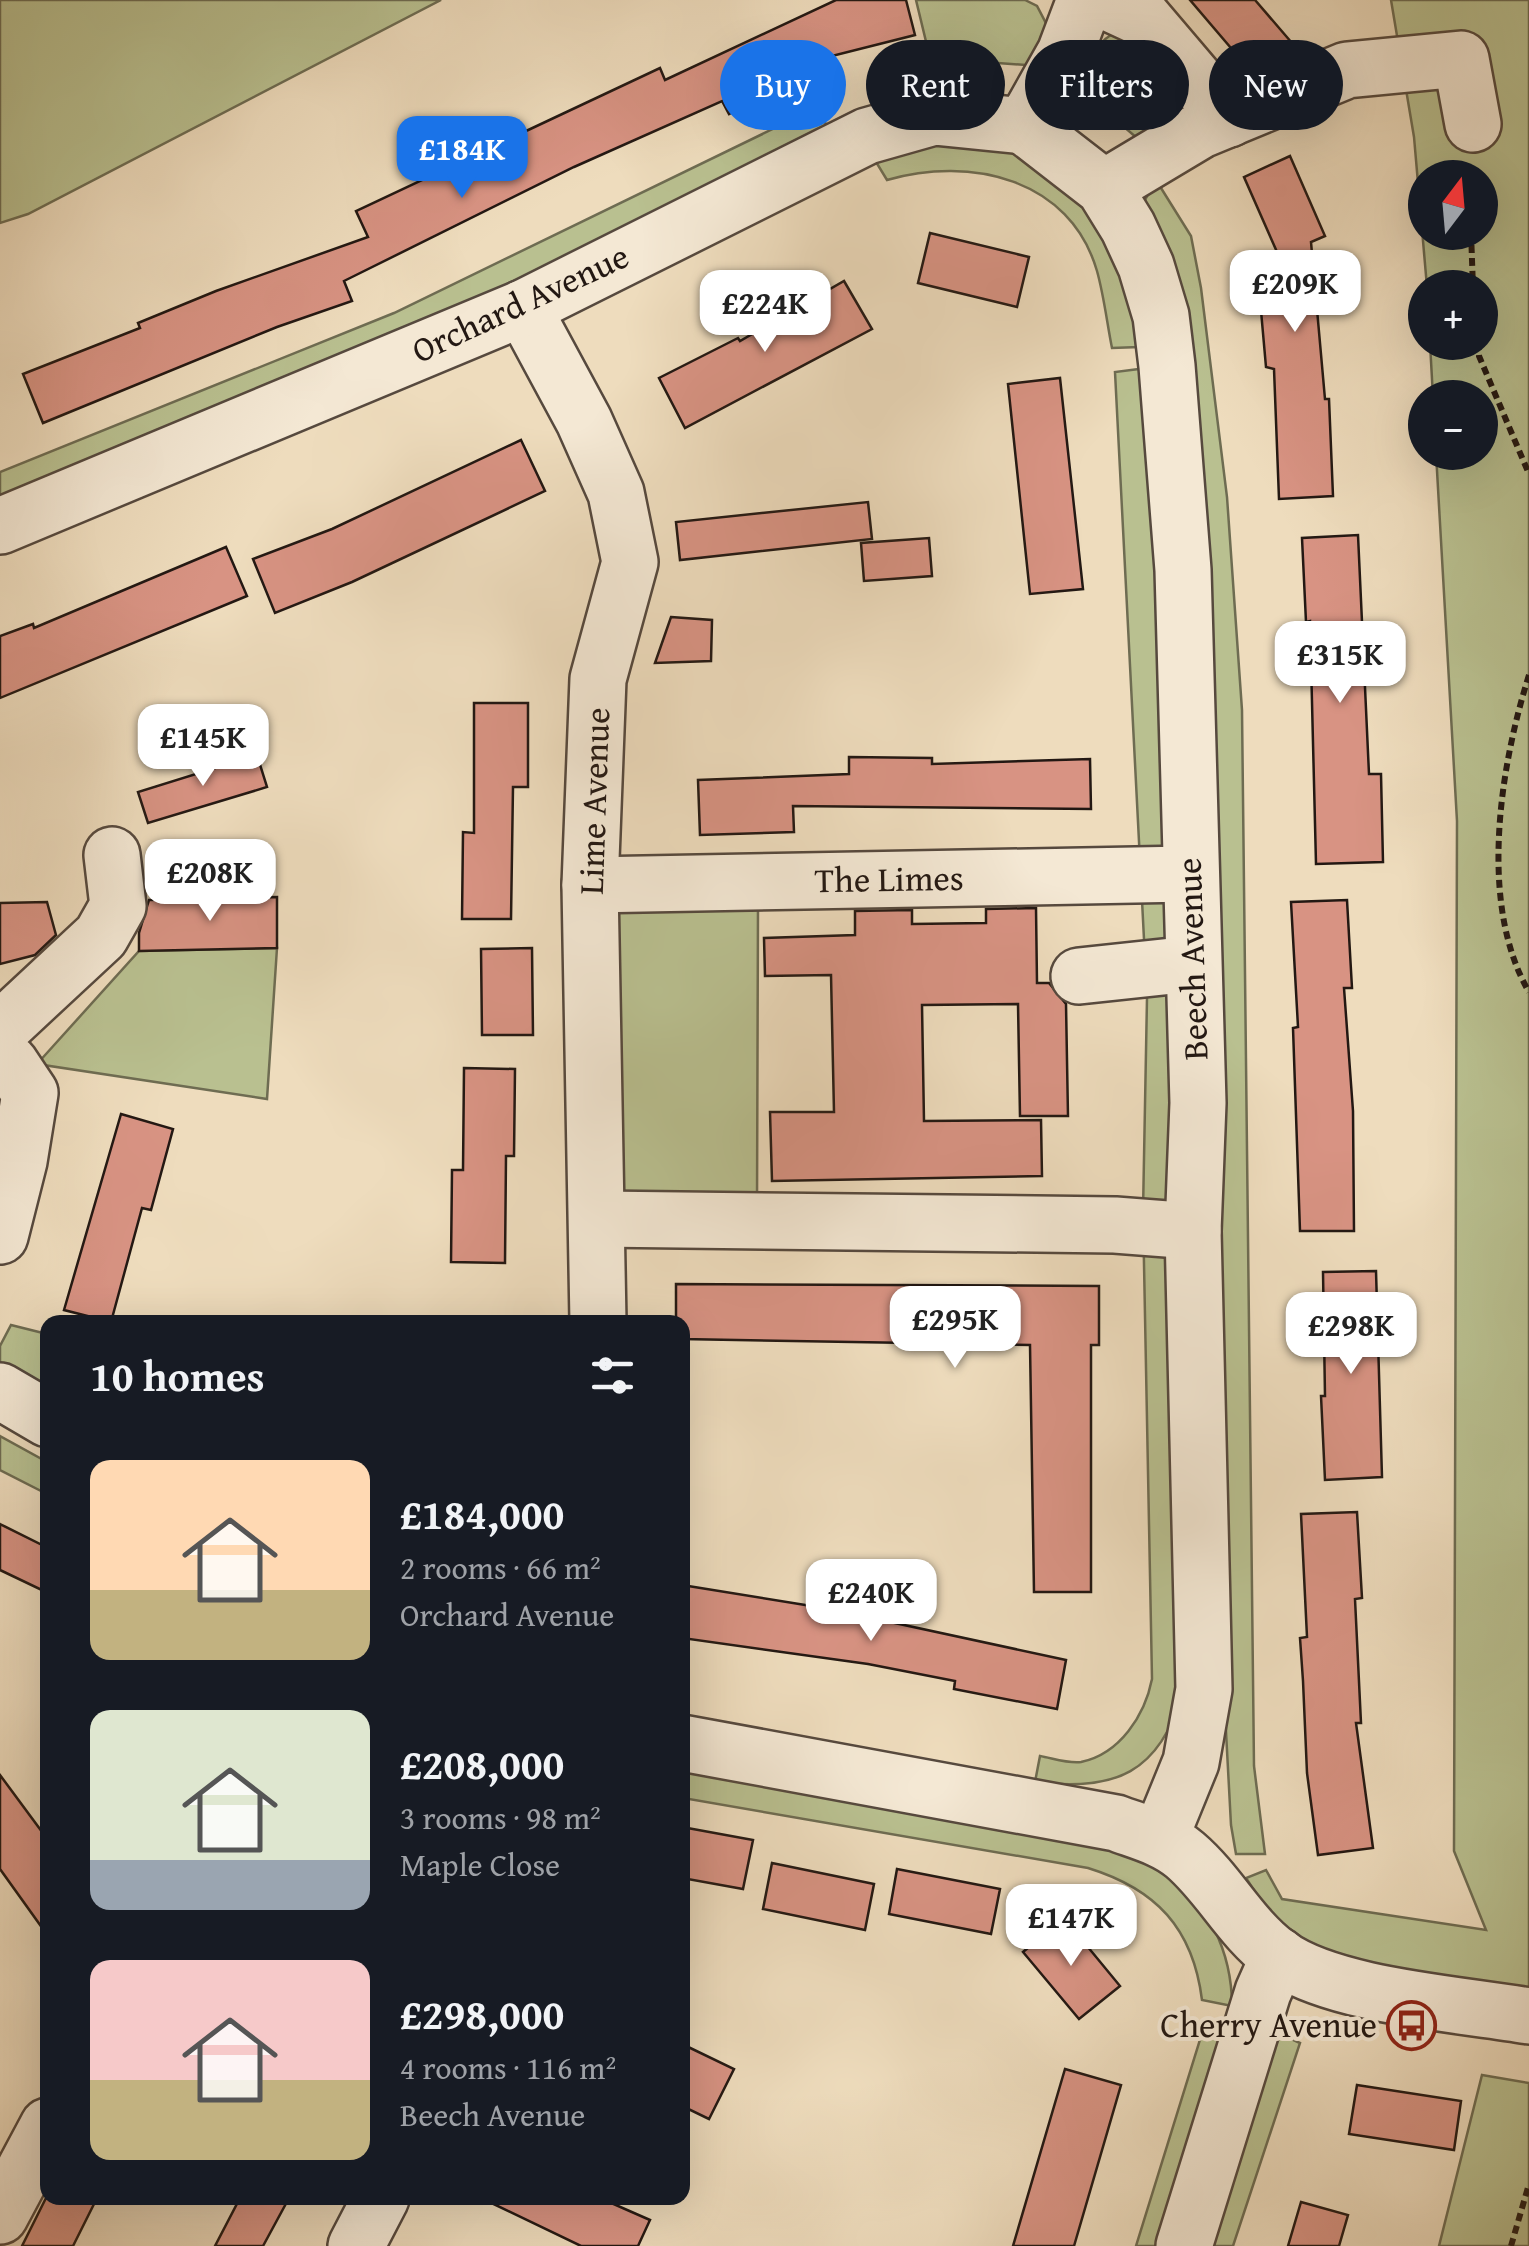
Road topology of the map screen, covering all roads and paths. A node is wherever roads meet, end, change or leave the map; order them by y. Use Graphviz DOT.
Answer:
graph roads {
  1 [pos="1085,0"];
  2 [pos="1103,0"];
  3 [pos="1343,72"];
  4 [pos="1209,95"];
  5 [pos="1473,124"];
  6 [pos="1024,126"];
  7 [pos="1209,127"];
  8 [pos="1104,188"];
  9 [pos="523,308"];
  10 [pos="1481,360"];
  11 [pos="1529,474"];
  12 [pos="0,526"];
  13 [pos="1529,675"];
  14 [pos="1525,700"];
  15 [pos="112,855"];
  16 [pos="1188,874"];
  17 [pos="590,885"];
  18 [pos="1192,964"];
  19 [pos="1079,976"];
  20 [pos="1529,992"];
  21 [pos="0,1030"];
  22 [pos="0,1056"];
  23 [pos="598,1220"];
  24 [pos="1193,1230"];
  25 [pos="0,1236"];
  26 [pos="598,1315"];
  27 [pos="0,1391"];
  28 [pos="40,1414"];
  29 [pos="690,1744"];
  30 [pos="1160,1838"];
  31 [pos="1279,1956"];
  32 [pos="1529,2016"];
  33 [pos="40,2141"];
  34 [pos="1529,2184"];
  35 [pos="377,2205"];
  36 [pos="0,2216"];
  37 [pos="356,2246"];
  38 [pos="1184,2246"];
  39 [pos="1511,2246"];
  1 -- 6 [label="street"];
  2 -- 4 [label="street"];
  3 -- 5 [label="street"];
  6 -- 8 [label="street, Beech Avenue"];
  6 -- 9 [label="street, Orchard Avenue"];
  7 -- 8 [label="street"];
  8 -- 16 [label="street, Beech Avenue"];
  9 -- 12 [label="street, Orchard Avenue"];
  9 -- 17 [label="street, Lime Avenue"];
  10 -- 11 [label="path"];
  13 -- 14 [label="path"];
  14 -- 20 [label="path"];
  15 -- 21 [label="street"];
  16 -- 17 [label="street, The Limes"];
  16 -- 18 [label="street, Beech Avenue"];
  17 -- 23 [label="street, Lime Avenue"];
  18 -- 19 [label="street"];
  18 -- 24 [label="street, Beech Avenue"];
  22 -- 25 [label="street"];
  23 -- 24 [label="street"];
  23 -- 26 [label="street, Lime Avenue"];
  24 -- 30 [label="street, Beech Avenue"];
  27 -- 28 [label="street"];
  29 -- 30 [label="street"];
  30 -- 31 [label="street"];
  31 -- 32 [label="street"];
  31 -- 38 [label="street"];
  33 -- 36 [label="street"];
  34 -- 39 [label="path"];
  35 -- 37 [label="street"];
}
